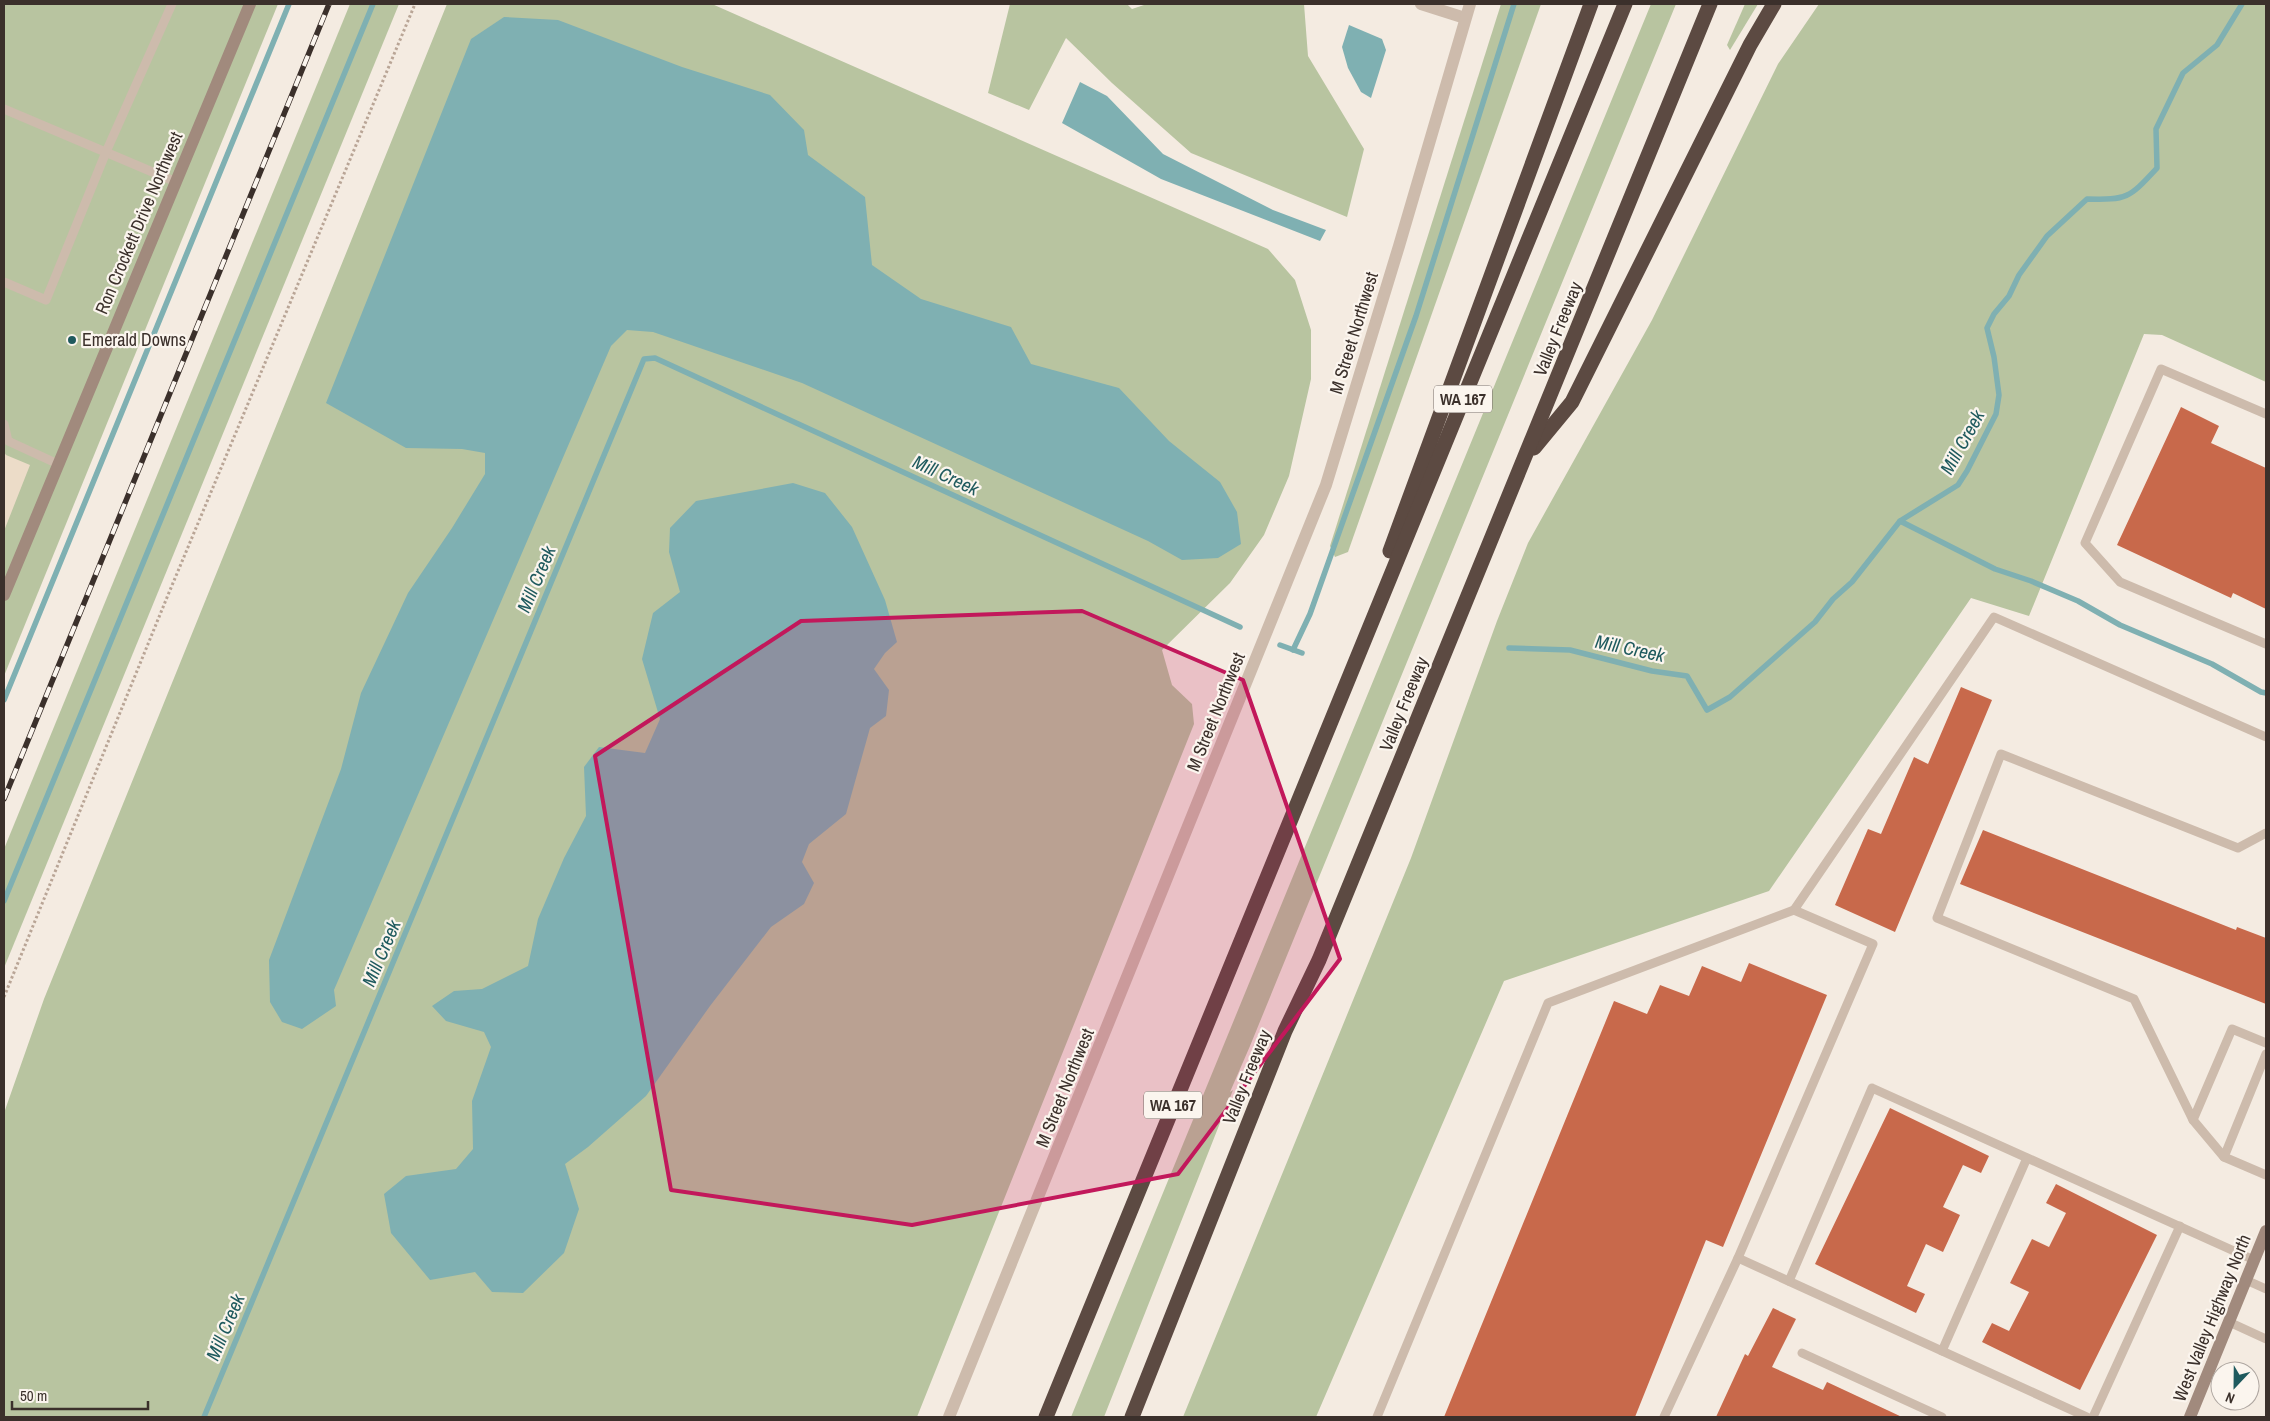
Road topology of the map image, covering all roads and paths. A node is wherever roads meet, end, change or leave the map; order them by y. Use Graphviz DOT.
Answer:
graph roads {
  1 [pos="172,4"];
  2 [pos="250,4"];
  3 [pos="415,4"];
  4 [pos="1421,4"];
  5 [pos="1470,4"];
  6 [pos="1591,4"];
  7 [pos="1625,4"];
  8 [pos="1710,4"];
  9 [pos="1774,4"];
  10 [pos="1466,18"];
  11 [pos="4,108"];
  12 [pos="106,152"];
  13 [pos="176,182"];
  14 [pos="4,282"];
  15 [pos="2266,414"];
  16 [pos="4,424"];
  17 [pos="1524,460"];
  18 [pos="58,464"];
  19 [pos="4,595"];
  20 [pos="2266,644"];
  21 [pos="2266,737"];
  22 [pos="1300,794"];
  23 [pos="2266,832"];
  24 [pos="1794,910"];
  25 [pos="4,997"];
  26 [pos="2266,1043"];
  27 [pos="2266,1054"];
  28 [pos="2193,1120"];
  29 [pos="2224,1157"];
  30 [pos="2027,1158"];
  31 [pos="2266,1175"];
  32 [pos="2180,1226"];
  33 [pos="2266,1232"];
  34 [pos="1738,1258"];
  35 [pos="2254,1260"];
  36 [pos="2246,1280"];
  37 [pos="1788,1281"];
  38 [pos="2266,1289"];
  39 [pos="2229,1322"];
  40 [pos="2266,1339"];
  41 [pos="1942,1351"];
  42 [pos="1802,1353"];
  43 [pos="949,1417"];
  44 [pos="1046,1417"];
  45 [pos="1132,1417"];
  46 [pos="1377,1417"];
  47 [pos="1664,1417"];
  48 [pos="1942,1417"];
  49 [pos="2087,1417"];
  50 [pos="2093,1417"];
  51 [pos="2190,1417"];
  1 -- 12 [label="lane"];
  2 -- 13 [label="street, Ron Crockett Drive Northwest"];
  3 -- 25 [label="path"];
  4 -- 10 [label="street"];
  5 -- 10 [label="street, M Street Northwest"];
  6 -- 22 [label="highway"];
  7 -- 22 [label="highway, WA 167"];
  8 -- 17 [label="highway, Valley Freeway"];
  9 -- 17 [label="highway"];
  10 -- 43 [label="street, M Street Northwest"];
  11 -- 12 [label="lane"];
  12 -- 13 [label="lane"];
  12 -- 14 [label="lane"];
  13 -- 18 [label="street, Ron Crockett Drive Northwest"];
  15 -- 20 [label="lane"];
  16 -- 18 [label="lane"];
  17 -- 45 [label="highway, Valley Freeway"];
  18 -- 19 [label="street, Ron Crockett Drive Northwest"];
  21 -- 24 [label="lane"];
  22 -- 44 [label="highway, WA 167"];
  23 -- 28 [label="lane"];
  24 -- 34 [label="lane"];
  24 -- 46 [label="lane"];
  26 -- 28 [label="lane"];
  27 -- 29 [label="lane"];
  28 -- 29 [label="lane"];
  29 -- 31 [label="lane"];
  30 -- 32 [label="lane"];
  30 -- 37 [label="lane"];
  30 -- 41 [label="lane"];
  32 -- 35 [label="lane"];
  32 -- 50 [label="lane"];
  33 -- 35 [label="street, West Valley Highway North"];
  34 -- 37 [label="lane"];
  34 -- 47 [label="lane"];
  35 -- 36 [label="street, West Valley Highway North"];
  36 -- 38 [label="lane"];
  36 -- 39 [label="street, West Valley Highway North"];
  37 -- 41 [label="lane"];
  39 -- 40 [label="lane"];
  39 -- 51 [label="street, West Valley Highway North"];
  41 -- 49 [label="lane"];
  42 -- 48 [label="lane"];
}
